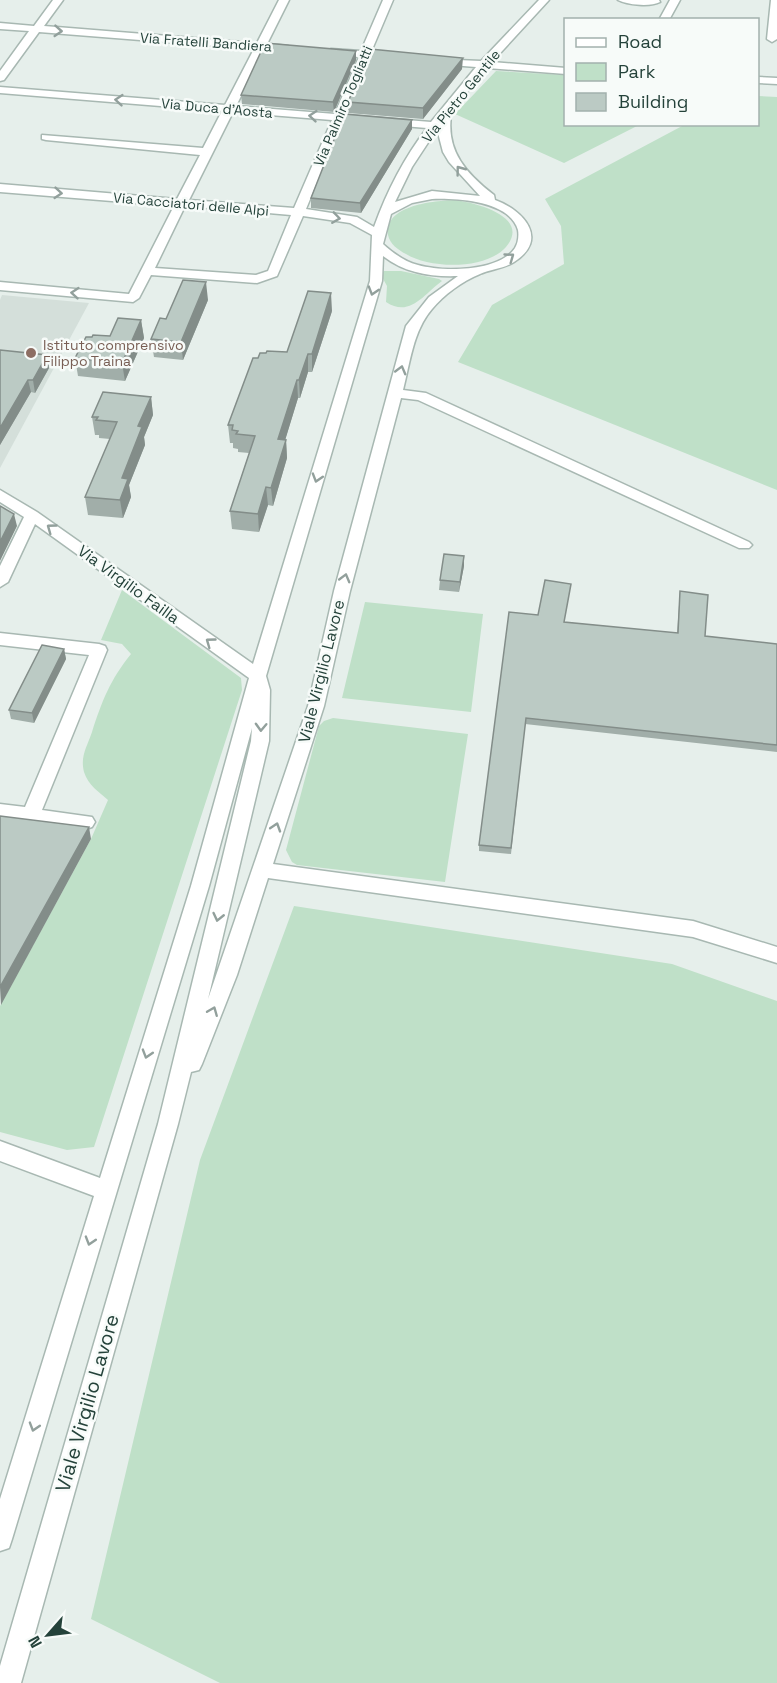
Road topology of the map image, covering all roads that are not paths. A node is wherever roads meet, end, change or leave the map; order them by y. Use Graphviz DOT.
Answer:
graph roads {
  1 [pos="58,0"];
  2 [pos="284,0"];
  3 [pos="388,0"];
  4 [pos="544,0"];
  5 [pos="622,0"];
  6 [pos="675,0"];
  7 [pos="776,0"];
  8 [pos="656,3"];
  9 [pos="665,18"];
  10 [pos="0,26"];
  11 [pos="36,29"];
  12 [pos="772,39"];
  13 [pos="260,46"];
  14 [pos="295,49"];
  15 [pos="318,51"];
  16 [pos="363,55"];
  17 [pos="407,58"];
  18 [pos="429,60"];
  19 [pos="483,65"];
  20 [pos="564,71"];
  21 [pos="0,78"];
  22 [pos="759,80"];
  23 [pos="777,81"];
  24 [pos="0,90"];
  25 [pos="229,109"];
  26 [pos="337,118"];
  27 [pos="438,126"];
  28 [pos="46,137"];
  29 [pos="207,152"];
  30 [pos="0,188"];
  31 [pos="181,204"];
  32 [pos="504,208"];
  33 [pos="299,212"];
  34 [pos="385,212"];
  35 [pos="378,240"];
  36 [pos="477,271"];
  37 [pos="146,272"];
  38 [pos="0,286"];
  39 [pos="395,393"];
  40 [pos="0,495"];
  41 [pos="32,515"];
  42 [pos="744,545"];
  43 [pos="0,582"];
  44 [pos="0,639"];
  45 [pos="258,676"];
  46 [pos="0,811"];
  47 [pos="31,815"];
  48 [pos="86,822"];
  49 [pos="262,870"];
  50 [pos="777,955"];
  51 [pos="168,1124"];
  52 [pos="0,1151"];
  53 [pos="105,1190"];
  54 [pos="0,1539"];
  55 [pos="8,1683"];
  1 -- 11 [label="street"];
  2 -- 13 [label="street"];
  3 -- 16 [label="street, Via Palmiro Togliatti"];
  4 -- 19 [label="street, Via Pietro Gentile"];
  5 -- 8 [label="street"];
  6 -- 9 [label="street"];
  7 -- 12 [label="street"];
  10 -- 11 [label="street, Via Fratelli Bandiera"];
  11 -- 13 [label="street, Via Fratelli Bandiera, one-way"];
  11 -- 21 [label="street"];
  13 -- 14 [label="street, Via Fratelli Bandiera"];
  13 -- 25 [label="street"];
  15 -- 16 [label="street"];
  16 -- 17 [label="street"];
  16 -- 26 [label="street, Via Palmiro Togliatti"];
  18 -- 19 [label="street"];
  19 -- 20 [label="street"];
  19 -- 27 [label="street, Via Pietro Gentile"];
  22 -- 23 [label="street"];
  25 -- 24 [label="street, Via Duca d'Aosta, one-way"];
  26 -- 25 [label="street, Via Duca d'Aosta, one-way"];
  25 -- 29 [label="street"];
  26 -- 27 [label="street, Via Duca d'Aosta"];
  26 -- 33 [label="street, Via Palmiro Togliatti"];
  32 -- 27 [label="street, one-way"];
  27 -- 34 [label="street, Via Pietro Gentile"];
  28 -- 29 [label="street"];
  29 -- 31 [label="street"];
  30 -- 31 [label="street, Via Cacciatori delle Alpi, one-way"];
  31 -- 33 [label="street, Via Cacciatori delle Alpi"];
  31 -- 37 [label="street"];
  32 -- 34 [label="street"];
  36 -- 32 [label="street, one-way"];
  33 -- 35 [label="street, Via Cacciatori delle Alpi, one-way"];
  33 -- 37 [label="street, Via Palmiro Togliatti"];
  34 -- 35 [label="street, Via Pietro Gentile"];
  35 -- 36 [label="street, Via Cacciatori delle Alpi"];
  35 -- 45 [label="street, Viale Virgilio Lavore, one-way"];
  39 -- 36 [label="street, Viale Virgilio Lavore, one-way"];
  37 -- 38 [label="street, one-way"];
  39 -- 42 [label="street"];
  49 -- 39 [label="street, Viale Virgilio Lavore, one-way"];
  40 -- 41 [label="street, Via Virgilio Failla"];
  41 -- 43 [label="street"];
  45 -- 41 [label="street, Via Virgilio Failla, one-way"];
  44 -- 47 [label="street"];
  45 -- 51 [label="street, Viale Virgilio Lavore, one-way"];
  45 -- 53 [label="street, one-way"];
  46 -- 47 [label="street"];
  47 -- 48 [label="street"];
  49 -- 50 [label="street"];
  51 -- 49 [label="street, Viale Virgilio Lavore, one-way"];
  51 -- 55 [label="street, Viale Virgilio Lavore"];
  52 -- 53 [label="street"];
  53 -- 54 [label="street, one-way"];
}
